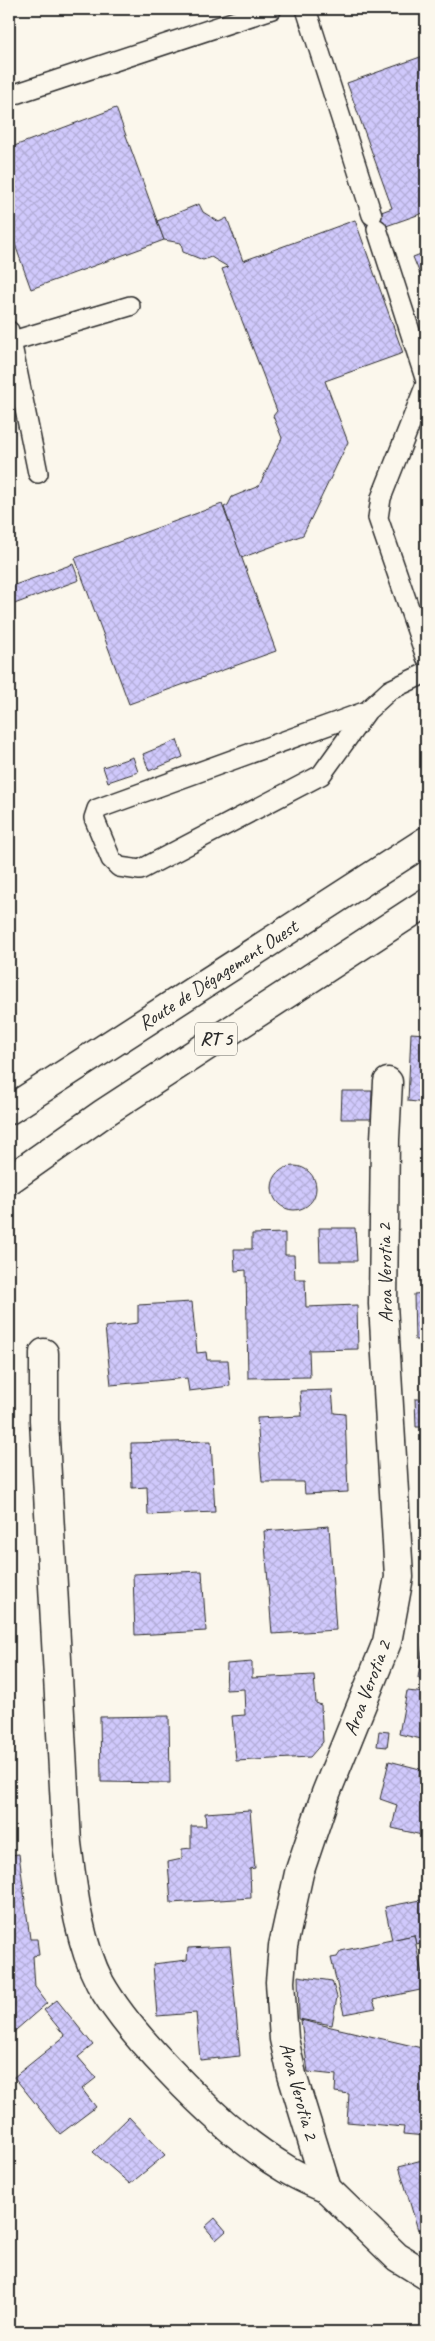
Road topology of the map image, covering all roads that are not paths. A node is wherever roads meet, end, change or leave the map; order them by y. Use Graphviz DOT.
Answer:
graph roads {
  1 [pos="272,9"];
  2 [pos="306,9"];
  3 [pos="9,96"];
  4 [pos="130,306"];
  5 [pos="10,338"];
  6 [pos="426,383"];
  7 [pos="38,473"];
  8 [pos="426,657"];
  9 [pos="426,673"];
  10 [pos="367,711"];
  11 [pos="426,841"];
  12 [pos="426,903"];
  13 [pos="388,1082"];
  14 [pos="9,1110"];
  15 [pos="9,1180"];
  16 [pos="44,1353"];
  17 [pos="327,2189"];
  18 [pos="426,2276"];
  1 -- 3 [label="lane"];
  2 -- 6 [label="lane"];
  4 -- 5 [label="lane"];
  5 -- 7 [label="lane"];
  6 -- 8 [label="lane"];
  9 -- 10 [label="lane"];
  10 -- 10 [label="lane"];
  11 -- 14 [label="main road, Route de Dégagement Ouest / RT 5"];
  12 -- 15 [label="main road, RT 5"];
  13 -- 17 [label="main road, Aroa Verotia 2"];
  16 -- 17 [label="main road, Aroa Verotia 2"];
  17 -- 18 [label="main road, Aroa Verotia 2"];
}
